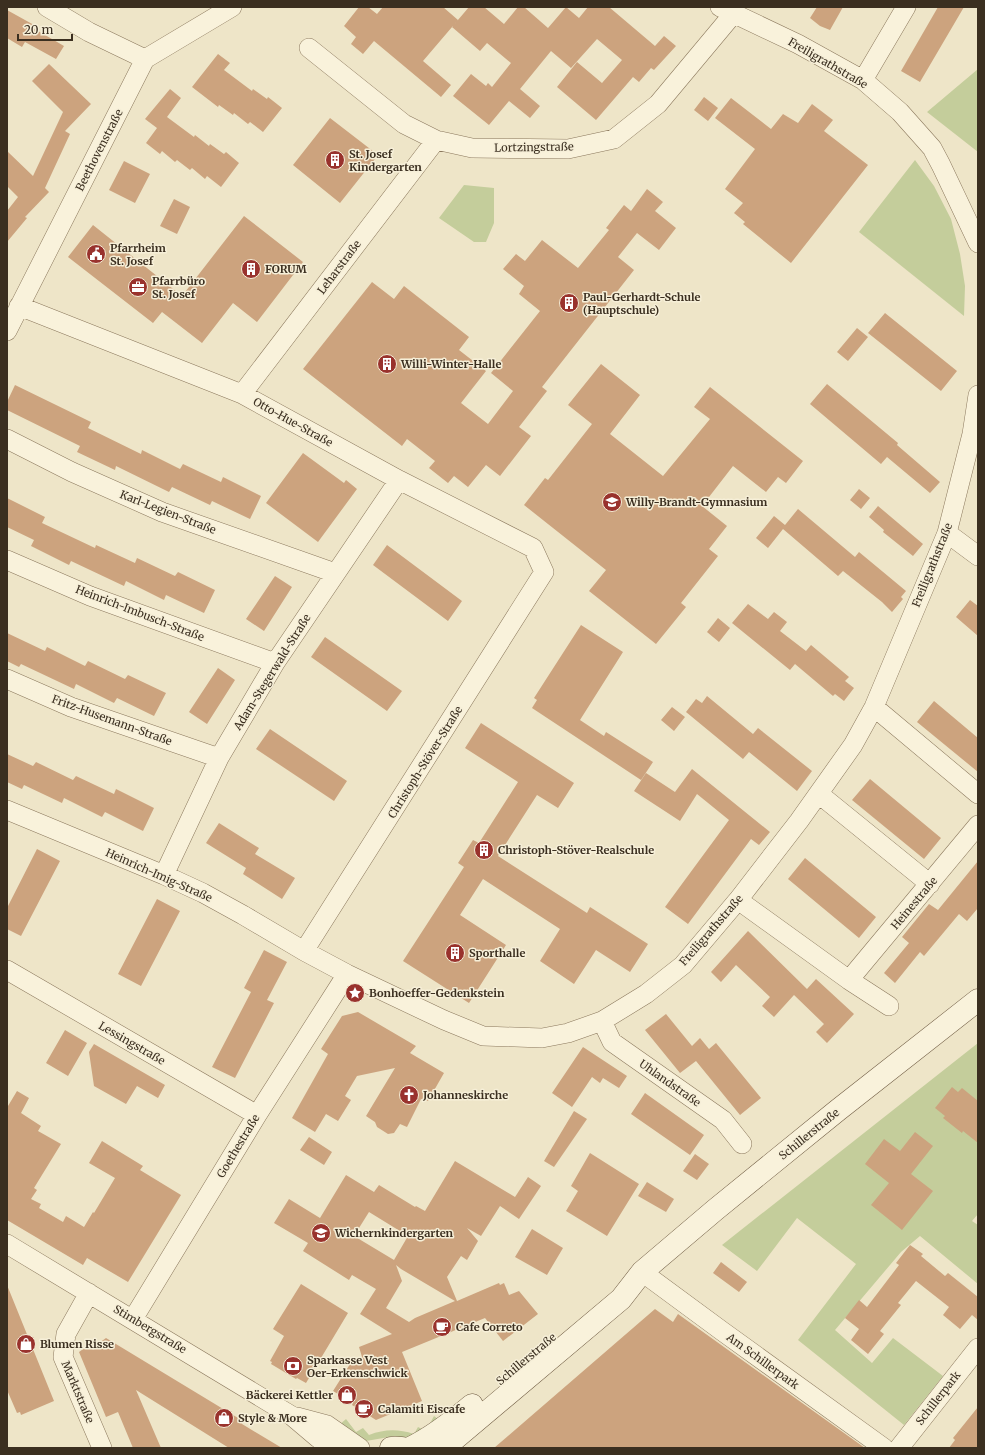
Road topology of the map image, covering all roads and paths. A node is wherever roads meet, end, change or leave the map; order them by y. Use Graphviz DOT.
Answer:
graph roads {
  1 [pos="47,7"];
  2 [pos="232,7"];
  3 [pos="906,7"];
  4 [pos="727,10"];
  5 [pos="309,48"];
  6 [pos="145,60"];
  7 [pos="863,80"];
  8 [pos="436,140"];
  9 [pos="978,243"];
  10 [pos="20,306"];
  11 [pos="7,332"];
  12 [pos="242,394"];
  13 [pos="978,395"];
  14 [pos="7,439"];
  15 [pos="399,480"];
  16 [pos="947,533"];
  17 [pos="978,556"];
  18 [pos="7,560"];
  19 [pos="544,572"];
  20 [pos="335,573"];
  21 [pos="275,663"];
  22 [pos="7,679"];
  23 [pos="874,707"];
  24 [pos="219,758"];
  25 [pos="819,794"];
  26 [pos="978,794"];
  27 [pos="7,810"];
  28 [pos="978,825"];
  29 [pos="164,875"];
  30 [pos="930,884"];
  31 [pos="738,900"];
  32 [pos="304,952"];
  33 [pos="7,970"];
  34 [pos="347,974"];
  35 [pos="849,980"];
  36 [pos="978,1000"];
  37 [pos="889,1006"];
  38 [pos="602,1020"];
  39 [pos="256,1115"];
  40 [pos="742,1144"];
  41 [pos="7,1244"];
  42 [pos="642,1272"];
  43 [pos="89,1293"];
  44 [pos="133,1319"];
  45 [pos="978,1348"];
  46 [pos="292,1416"];
  47 [pos="102,1448"];
  48 [pos="333,1448"];
  49 [pos="360,1448"];
  50 [pos="391,1448"];
  51 [pos="402,1448"];
  52 [pos="410,1448"];
  53 [pos="444,1448"];
  54 [pos="884,1448"];
  55 [pos="899,1448"];
  1 -- 6 [label="street"];
  2 -- 6 [label="street"];
  3 -- 7 [label="street"];
  4 -- 7 [label="street, Freiligrathstraße"];
  4 -- 8 [label="street, Lortzingstraße"];
  5 -- 8 [label="street, Lortzingstraße"];
  6 -- 10 [label="street, Beethovenstraße"];
  7 -- 9 [label="street, Freiligrathstraße"];
  8 -- 12 [label="street, Leharstraße"];
  10 -- 11 [label="street, Beethovenstraße"];
  10 -- 12 [label="street, Otto-Hue-Straße"];
  12 -- 15 [label="street, Otto-Hue-Straße"];
  13 -- 16 [label="street, Freiligrathstraße"];
  14 -- 20 [label="street, Karl-Legien-Straße"];
  15 -- 19 [label="street, Otto-Hue-Straße"];
  15 -- 20 [label="street, Adam-Stegerwald-Straße"];
  16 -- 17 [label="street"];
  16 -- 23 [label="street, Freiligrathstraße"];
  18 -- 21 [label="street, Heinrich-Imbusch-Straße"];
  19 -- 32 [label="street, Christoph-Stöver-Straße"];
  20 -- 21 [label="street, Adam-Stegerwald-Straße"];
  21 -- 24 [label="street, Adam-Stegerwald-Straße"];
  22 -- 24 [label="street, Fritz-Husemann-Straße"];
  23 -- 25 [label="street, Freiligrathstraße"];
  23 -- 26 [label="street"];
  24 -- 29 [label="street, Adam-Stegerwald-Straße"];
  25 -- 30 [label="street"];
  25 -- 31 [label="street, Freiligrathstraße"];
  27 -- 29 [label="street, Heinrich-Imig-Straße"];
  28 -- 30 [label="street, Heinestraße"];
  29 -- 32 [label="street, Heinrich-Imig-Straße"];
  30 -- 35 [label="street, Heinestraße"];
  31 -- 35 [label="street"];
  31 -- 38 [label="street, Freiligrathstraße"];
  32 -- 34 [label="street, Freiligrathstraße"];
  33 -- 39 [label="street, Lessingstraße"];
  34 -- 38 [label="street, Freiligrathstraße"];
  34 -- 39 [label="street, Goethestraße"];
  35 -- 37 [label="street"];
  36 -- 42 [label="main road, Schillerstraße"];
  38 -- 40 [label="street, Uhlandstraße"];
  39 -- 44 [label="street, Goethestraße"];
  41 -- 43 [label="street, Stimbergstraße"];
  42 -- 52 [label="main road, Schillerstraße"];
  42 -- 53 [label="main road, Schillerstraße"];
  42 -- 54 [label="street, Am Schillerpark"];
  43 -- 44 [label="street, Stimbergstraße"];
  43 -- 47 [label="street, Marktstraße"];
  44 -- 46 [label="street, Stimbergstraße"];
  45 -- 55 [label="street, Schillerpark"];
  46 -- 48 [label="street, Stimbergstraße"];
  46 -- 49 [label="street, Stimbergstraße"];
  50 -- 51 [label="main road"];
}
